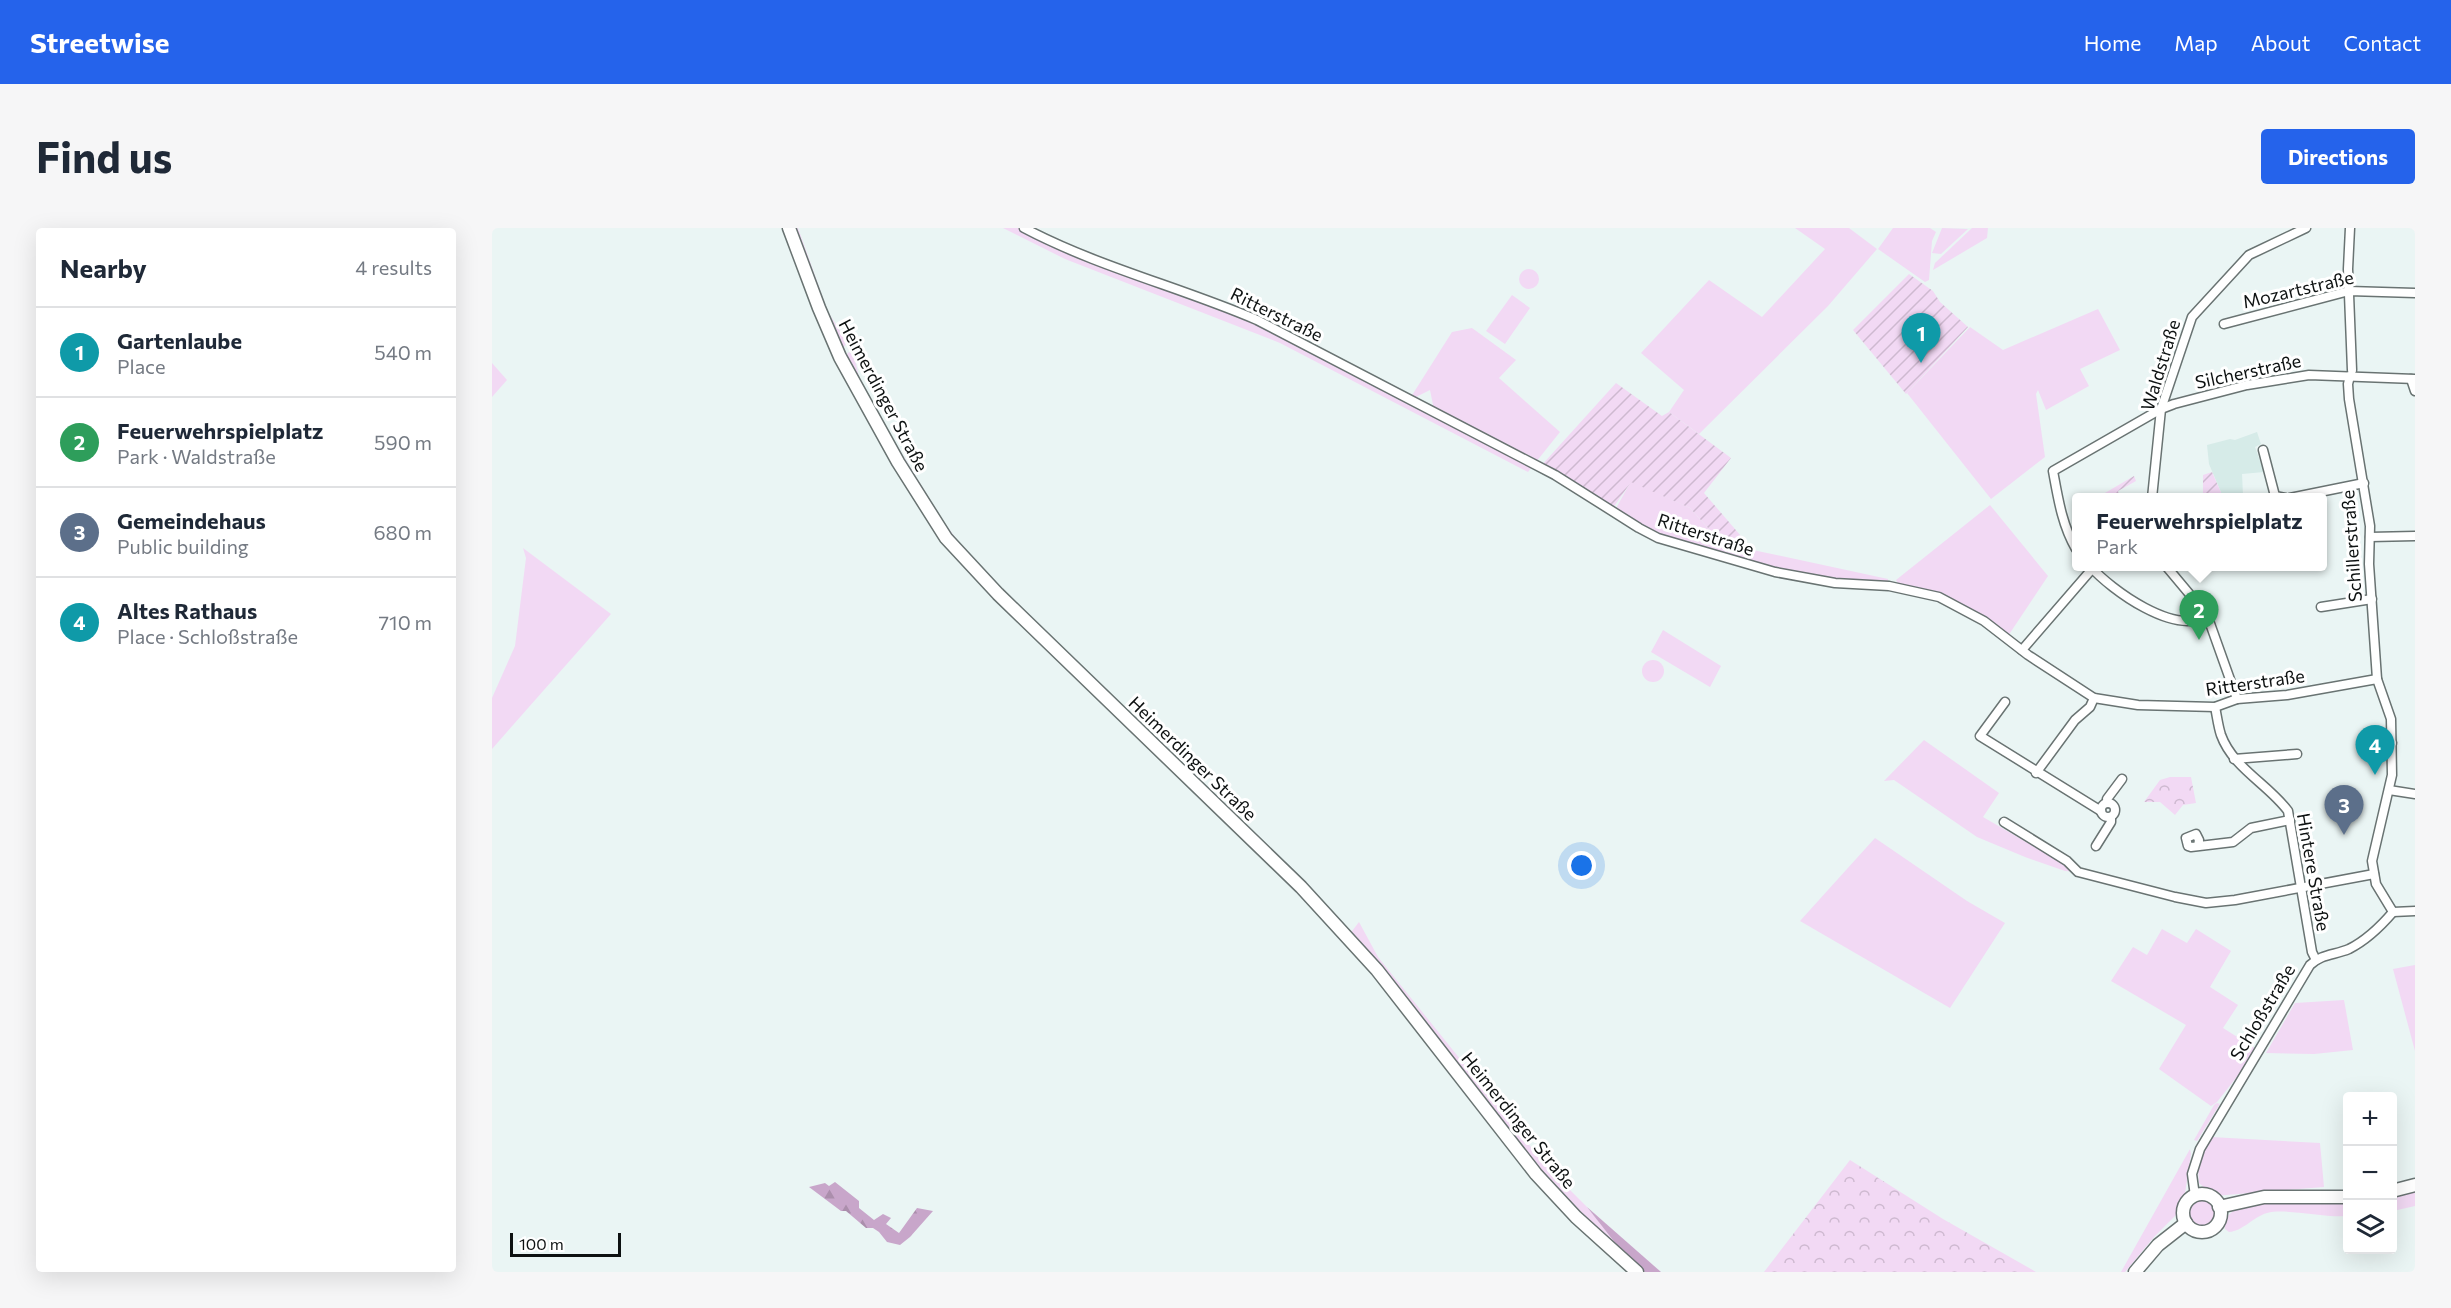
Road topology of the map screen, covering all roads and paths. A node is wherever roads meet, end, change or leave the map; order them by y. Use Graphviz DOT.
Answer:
graph roads {
  1 [pos="789,228"];
  2 [pos="1024,228"];
  3 [pos="2306,228"];
  4 [pos="2350,228"];
  5 [pos="2349,291"];
  6 [pos="2415,293"];
  7 [pos="2224,324"];
  8 [pos="2351,373"];
  9 [pos="2413,379"];
  10 [pos="2415,392"];
  11 [pos="2161,409"];
  12 [pos="2263,450"];
  13 [pos="2364,483"];
  14 [pos="2153,493"];
  15 [pos="2275,493"];
  16 [pos="2315,493"];
  17 [pos="2415,536"];
  18 [pos="2370,537"];
  19 [pos="2072,542"];
  20 [pos="2088,571"];
  21 [pos="2095,571"];
  22 [pos="2170,571"];
  23 [pos="2372,599"];
  24 [pos="2321,607"];
  25 [pos="2208,615"];
  26 [pos="2022,650"];
  27 [pos="2377,679"];
  28 [pos="2094,698"];
  29 [pos="2236,699"];
  30 [pos="2005,702"];
  31 [pos="2215,707"];
  32 [pos="2392,743"];
  33 [pos="2364,745"];
  34 [pos="2297,754"];
  35 [pos="2234,759"];
  36 [pos="2036,772"];
  37 [pos="2122,778"];
  38 [pos="2389,790"];
  39 [pos="2415,794"];
  40 [pos="2108,803"];
  41 [pos="2101,811"];
  42 [pos="2111,817"];
  43 [pos="2290,820"];
  44 [pos="2004,822"];
  45 [pos="2096,846"];
  46 [pos="2199,846"];
  47 [pos="2374,874"];
  48 [pos="2302,888"];
  49 [pos="2415,911"];
  50 [pos="2393,912"];
  51 [pos="2316,960"];
  52 [pos="2415,1185"];
  53 [pos="2397,1190"];
  54 [pos="2195,1196"];
  55 [pos="2343,1197"];
  56 [pos="2219,1207"];
  57 [pos="2186,1223"];
  58 [pos="1637,1272"];
  59 [pos="2134,1272"];
  1 -- 58 [label="main road, Heimerdinger Straße"];
  2 -- 26 [label="street, Ritterstraße"];
  3 -- 11 [label="street, Waldstraße"];
  4 -- 5 [label="street, Schillerstraße"];
  5 -- 6 [label="street, Mozartstraße"];
  5 -- 7 [label="street, Mozartstraße"];
  5 -- 8 [label="street, Schillerstraße"];
  8 -- 9 [label="street, Silcherstraße"];
  8 -- 11 [label="street, Silcherstraße"];
  8 -- 13 [label="street, Schillerstraße"];
  9 -- 10 [label="street"];
  11 -- 14 [label="street, Waldstraße"];
  11 -- 19 [label="street, Silcherstraße"];
  12 -- 15 [label="street"];
  13 -- 16 [label="street"];
  13 -- 18 [label="street, Schillerstraße"];
  17 -- 18 [label="street"];
  18 -- 23 [label="street, Schillerstraße"];
  20 -- 26 [label="street"];
  21 -- 25 [label="street"];
  22 -- 25 [label="street"];
  23 -- 24 [label="street"];
  23 -- 27 [label="street, Schillerstraße"];
  25 -- 29 [label="street"];
  26 -- 28 [label="street, Ritterstraße"];
  27 -- 29 [label="street, Ritterstraße"];
  27 -- 32 [label="street"];
  28 -- 31 [label="street, Ritterstraße"];
  28 -- 36 [label="street"];
  29 -- 31 [label="street, Ritterstraße"];
  30 -- 36 [label="street"];
  31 -- 35 [label="street, Hintere Straße"];
  32 -- 33 [label="street"];
  32 -- 38 [label="street"];
  34 -- 35 [label="street"];
  35 -- 43 [label="street, Hintere Straße"];
  36 -- 41 [label="street"];
  37 -- 40 [label="street"];
  38 -- 39 [label="street"];
  38 -- 47 [label="street"];
  40 -- 41 [label="street"];
  40 -- 42 [label="street"];
  41 -- 42 [label="street"];
  42 -- 45 [label="street"];
  43 -- 46 [label="street"];
  43 -- 48 [label="street, Hintere Straße"];
  44 -- 48 [label="street"];
  47 -- 48 [label="street"];
  47 -- 50 [label="street"];
  48 -- 51 [label="street, Hintere Straße"];
  49 -- 50 [label="street"];
  50 -- 51 [label="street, Schloßstraße"];
  51 -- 54 [label="street, Schloßstraße"];
  52 -- 53 [label="main road"];
  54 -- 56 [label="main road"];
  54 -- 57 [label="main road"];
  55 -- 56 [label="main road"];
  56 -- 57 [label="main road"];
  57 -- 59 [label="main road"];
}
